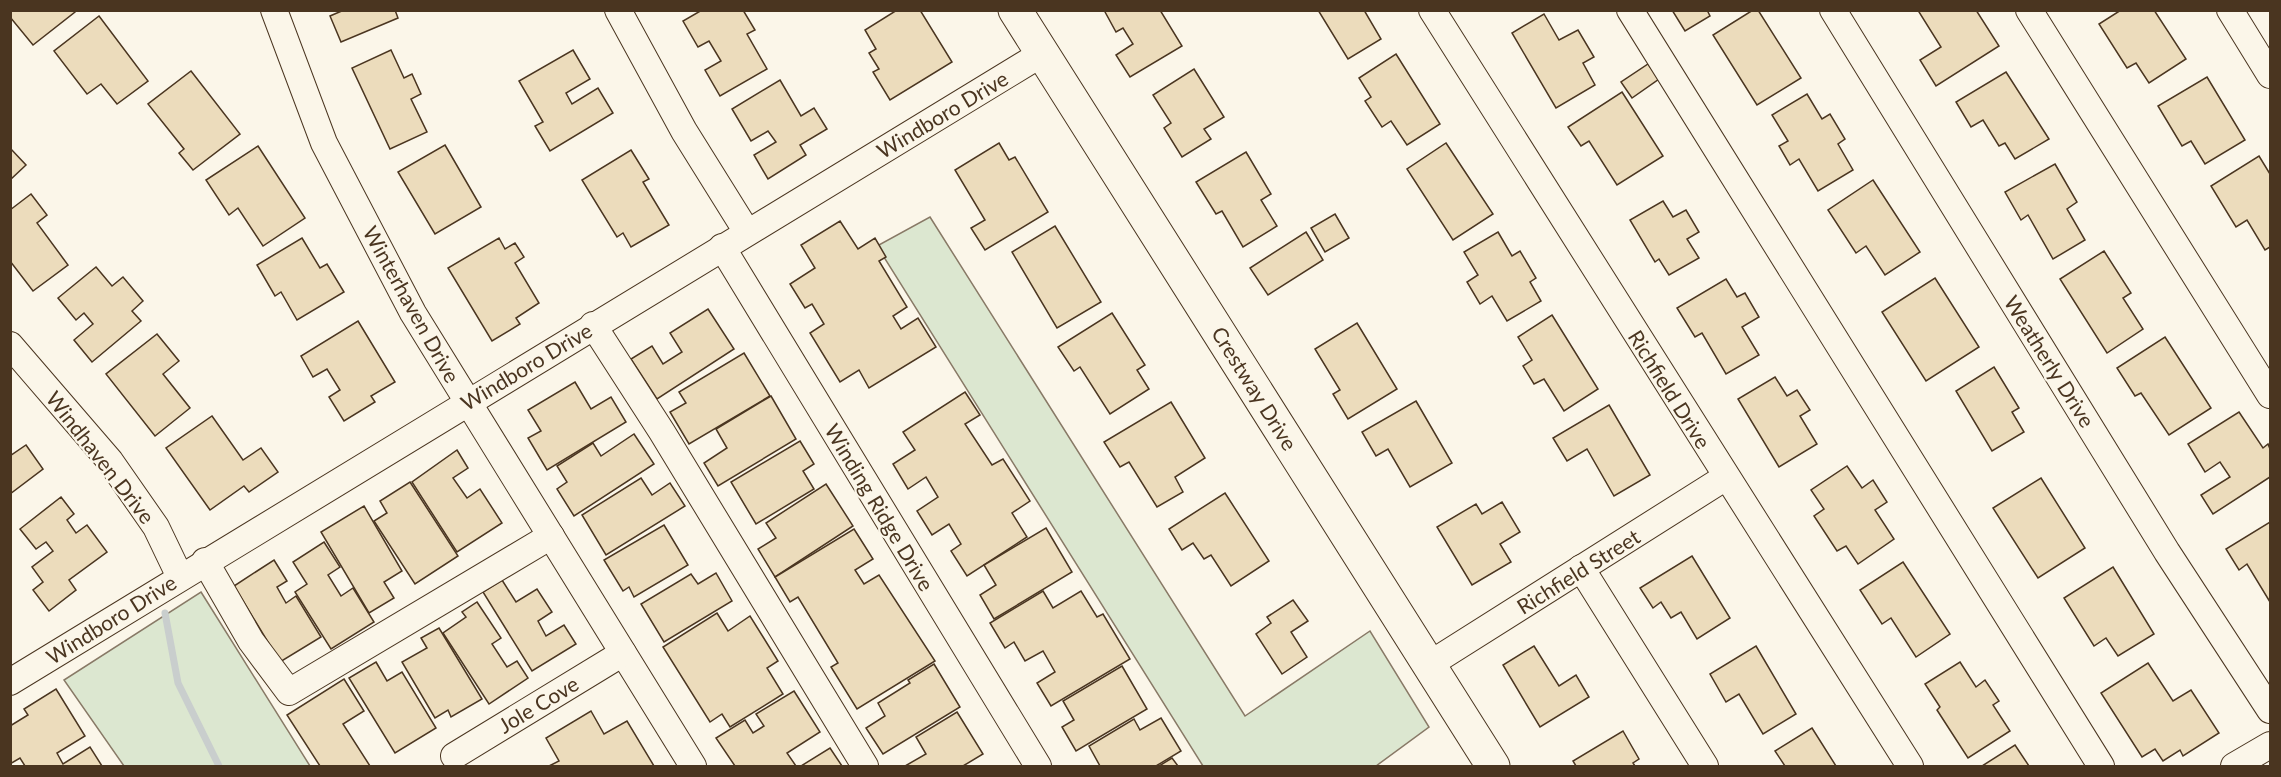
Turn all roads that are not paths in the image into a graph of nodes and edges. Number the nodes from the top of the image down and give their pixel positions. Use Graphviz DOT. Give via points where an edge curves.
graph roads {
  1 [pos="274,10"];
  2 [pos="618,10"];
  3 [pos="1015,10"];
  4 [pos="1432,10"];
  5 [pos="1630,10"];
  6 [pos="1833,10"];
  7 [pos="2029,10"];
  8 [pos="2230,10"];
  9 [pos="1043,53"];
  10 [pos="2270,75"];
  11 [pos="747,232"];
  12 [pos="722,247"];
  13 [pos="593,325"];
  14 [pos="10,345"];
  15 [pos="2271,395"];
  16 [pos="467,402"];
  17 [pos="1726,477"];
  18 [pos="551,536"];
  19 [pos="205,561"];
  20 [pos="1581,568"];
  21 [pos="180,577"];
  22 [pos="623,653"];
  23 [pos="1430,664"];
  24 [pos="10,682"];
  25 [pos="2271,710"];
  26 [pos="2271,745"];
  27 [pos="454,756"];
  28 [pos="693,766"];
  29 [pos="865,766"];
  30 [pos="1038,766"];
  31 [pos="1493,766"];
  32 [pos="1705,766"];
  33 [pos="1910,766"];
  34 [pos="2101,766"];
  35 [pos="2234,766"];
  1 -- 16 [label="street, Winterhaven Drive" via="324,143 413,313"];
  2 -- 11 [label="street" via="684,131"];
  3 -- 9 [label="main road, Crestway Drive"];
  4 -- 17 [label="street, Richfield Drive"];
  5 -- 34 [label="street"];
  6 -- 25 [label="street, Weatherly Drive" via="2168,552"];
  7 -- 15 [label="street"];
  8 -- 10 [label="street"];
  9 -- 11 [label="street, Windboro Drive"];
  9 -- 23 [label="main road, Crestway Drive"];
  11 -- 12 [label="street, Windboro Drive"];
  12 -- 13 [label="street, Windboro Drive"];
  12 -- 30 [label="street, Winding Ridge Drive"];
  13 -- 16 [label="street, Windboro Drive"];
  13 -- 29 [label="street"];
  14 -- 21 [label="street, Windhaven Drive" via="110,461 156,527"];
  16 -- 18 [label="street, Winterhaven Drive"];
  16 -- 19 [label="street, Windboro Drive"];
  17 -- 20 [label="street, Richfield Street"];
  17 -- 33 [label="street, Richfield Drive"];
  18 -- 19 [label="street" via="289,692 251,641"];
  18 -- 22 [label="street, Winterhaven Drive"];
  19 -- 21 [label="street, Windboro Drive"];
  20 -- 23 [label="street, Richfield Street"];
  20 -- 32 [label="street"];
  21 -- 24 [label="street, Windboro Drive"];
  22 -- 27 [label="street, Jole Cove"];
  22 -- 28 [label="street, Winterhaven Drive"];
  23 -- 31 [label="main road, Crestway Drive"];
  26 -- 35 [label="street"];
}
